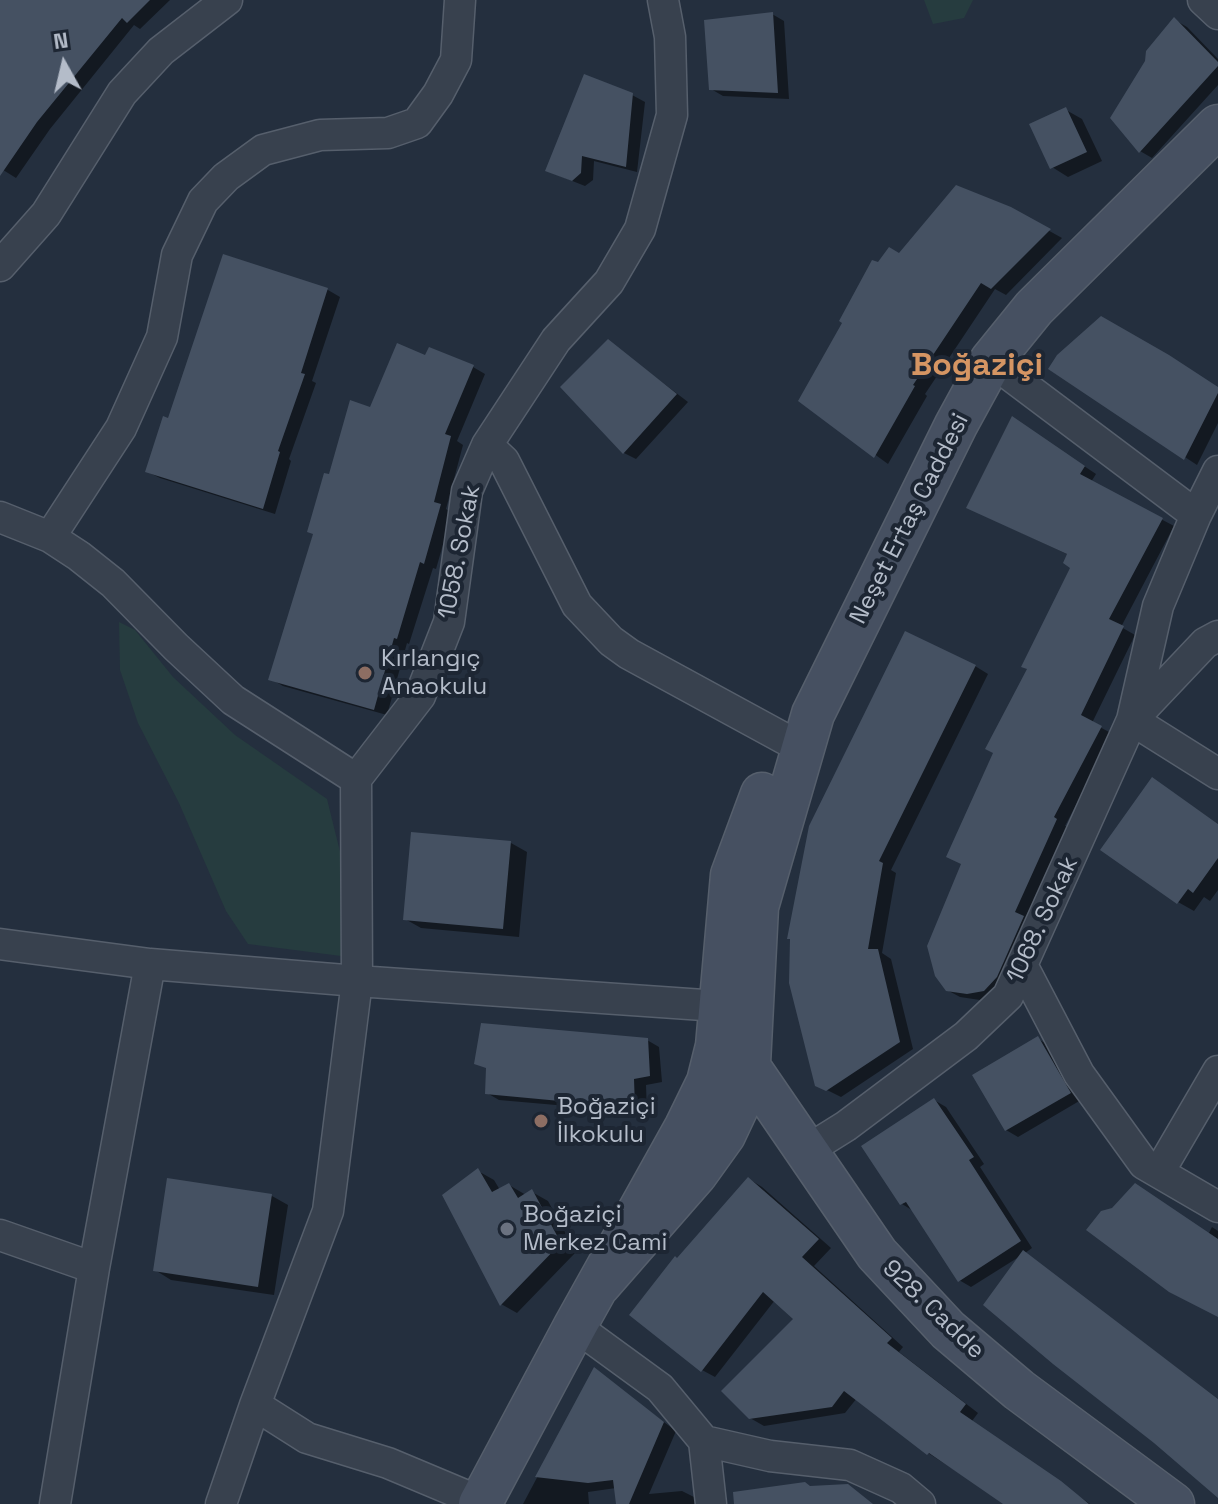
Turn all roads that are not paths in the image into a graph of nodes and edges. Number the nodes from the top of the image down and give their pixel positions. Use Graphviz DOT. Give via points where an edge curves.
graph roads {
  1 [pos="227,0"];
  2 [pos="460,0"];
  3 [pos="663,0"];
  4 [pos="1203,0"];
  5 [pos="1218,14"];
  6 [pos="1218,126"];
  7 [pos="0,266"];
  8 [pos="991,361"];
  9 [pos="487,445"];
  10 [pos="1218,471"];
  11 [pos="1196,515"];
  12 [pos="0,517"];
  13 [pos="50,537"];
  14 [pos="1218,636"];
  15 [pos="1132,720"];
  16 [pos="799,727"];
  17 [pos="1218,774"];
  18 [pos="356,779"];
  19 [pos="0,944"];
  20 [pos="150,964"];
  21 [pos="1022,965"];
  22 [pos="357,981"];
  23 [pos="718,1016"];
  24 [pos="749,1064"];
  25 [pos="1218,1071"];
  26 [pos="806,1151"];
  27 [pos="1159,1172"];
  28 [pos="1218,1207"];
  29 [pos="0,1235"];
  30 [pos="94,1268"];
  31 [pos="599,1285"];
  32 [pos="575,1326"];
  33 [pos="255,1405"];
  34 [pos="704,1441"];
  35 [pos="481,1503"];
  36 [pos="55,1504"];
  37 [pos="221,1504"];
  38 [pos="711,1504"];
  39 [pos="920,1504"];
  40 [pos="1173,1504"];
  1 -- 7 [label="street" via="161,51 122,93 46,214"];
  2 -- 13 [label="street" via="456,60 417,123 388,133 320,135 263,150 203,201 177,255 162,337 121,428"];
  3 -- 9 [label="street, 1058. Sokak" via="670,37 672,115 640,229 609,282 556,340"];
  4 -- 5 [label="street"];
  6 -- 8 [label="main road, Neşet Ertaş Caddesi" via="1034,308"];
  8 -- 11 [label="street"];
  8 -- 16 [label="main road, Neşet Ertaş Caddesi"];
  9 -- 16 [label="street" via="504,461 577,605 611,641 629,654"];
  9 -- 18 [label="street, 1058. Sokak" via="467,491 449,622 420,696"];
  10 -- 11 [label="street"];
  11 -- 15 [label="street" via="1158,606"];
  12 -- 13 [label="street"];
  13 -- 18 [label="street" via="113,583 233,700"];
  14 -- 15 [label="street, 1068. Sokak" via="1205,643"];
  15 -- 17 [label="street"];
  15 -- 21 [label="street, 1068. Sokak"];
  16 -- 23 [label="main road, Neşet Ertaş Caddesi" via="732,875"];
  16 -- 24 [label="main road, Neşet Ertaş Caddesi" via="757,907"];
  18 -- 22 [label="street"];
  19 -- 20 [label="street"];
  20 -- 22 [label="street"];
  20 -- 30 [label="street"];
  21 -- 26 [label="street, 1068. Sokak" via="1008,996 966,1036"];
  21 -- 27 [label="street" via="1079,1074 1144,1164"];
  22 -- 23 [label="street"];
  22 -- 33 [label="street" via="328,1211"];
  23 -- 24 [label="main road, 928. Cadde"];
  23 -- 31 [label="main road, Neşet Ertaş Caddesi" via="708,1082"];
  24 -- 26 [label="main road, 928. Cadde"];
  24 -- 31 [label="main road, Neşet Ertaş Caddesi" via="724,1135"];
  25 -- 27 [label="street"];
  26 -- 40 [label="main road, 928. Cadde" via="877,1254 948,1330 1019,1390"];
  27 -- 28 [label="street"];
  29 -- 30 [label="street"];
  30 -- 36 [label="street"];
  31 -- 32 [label="main road, Neşet Ertaş Caddesi"];
  32 -- 34 [label="street" via="660,1388"];
  32 -- 35 [label="main road, Neşet Ertaş Caddesi"];
  33 -- 35 [label="street" via="307,1438 388,1463"];
  33 -- 37 [label="street"];
  34 -- 38 [label="street"];
  34 -- 39 [label="street" via="770,1456 850,1465 901,1488"];
}
